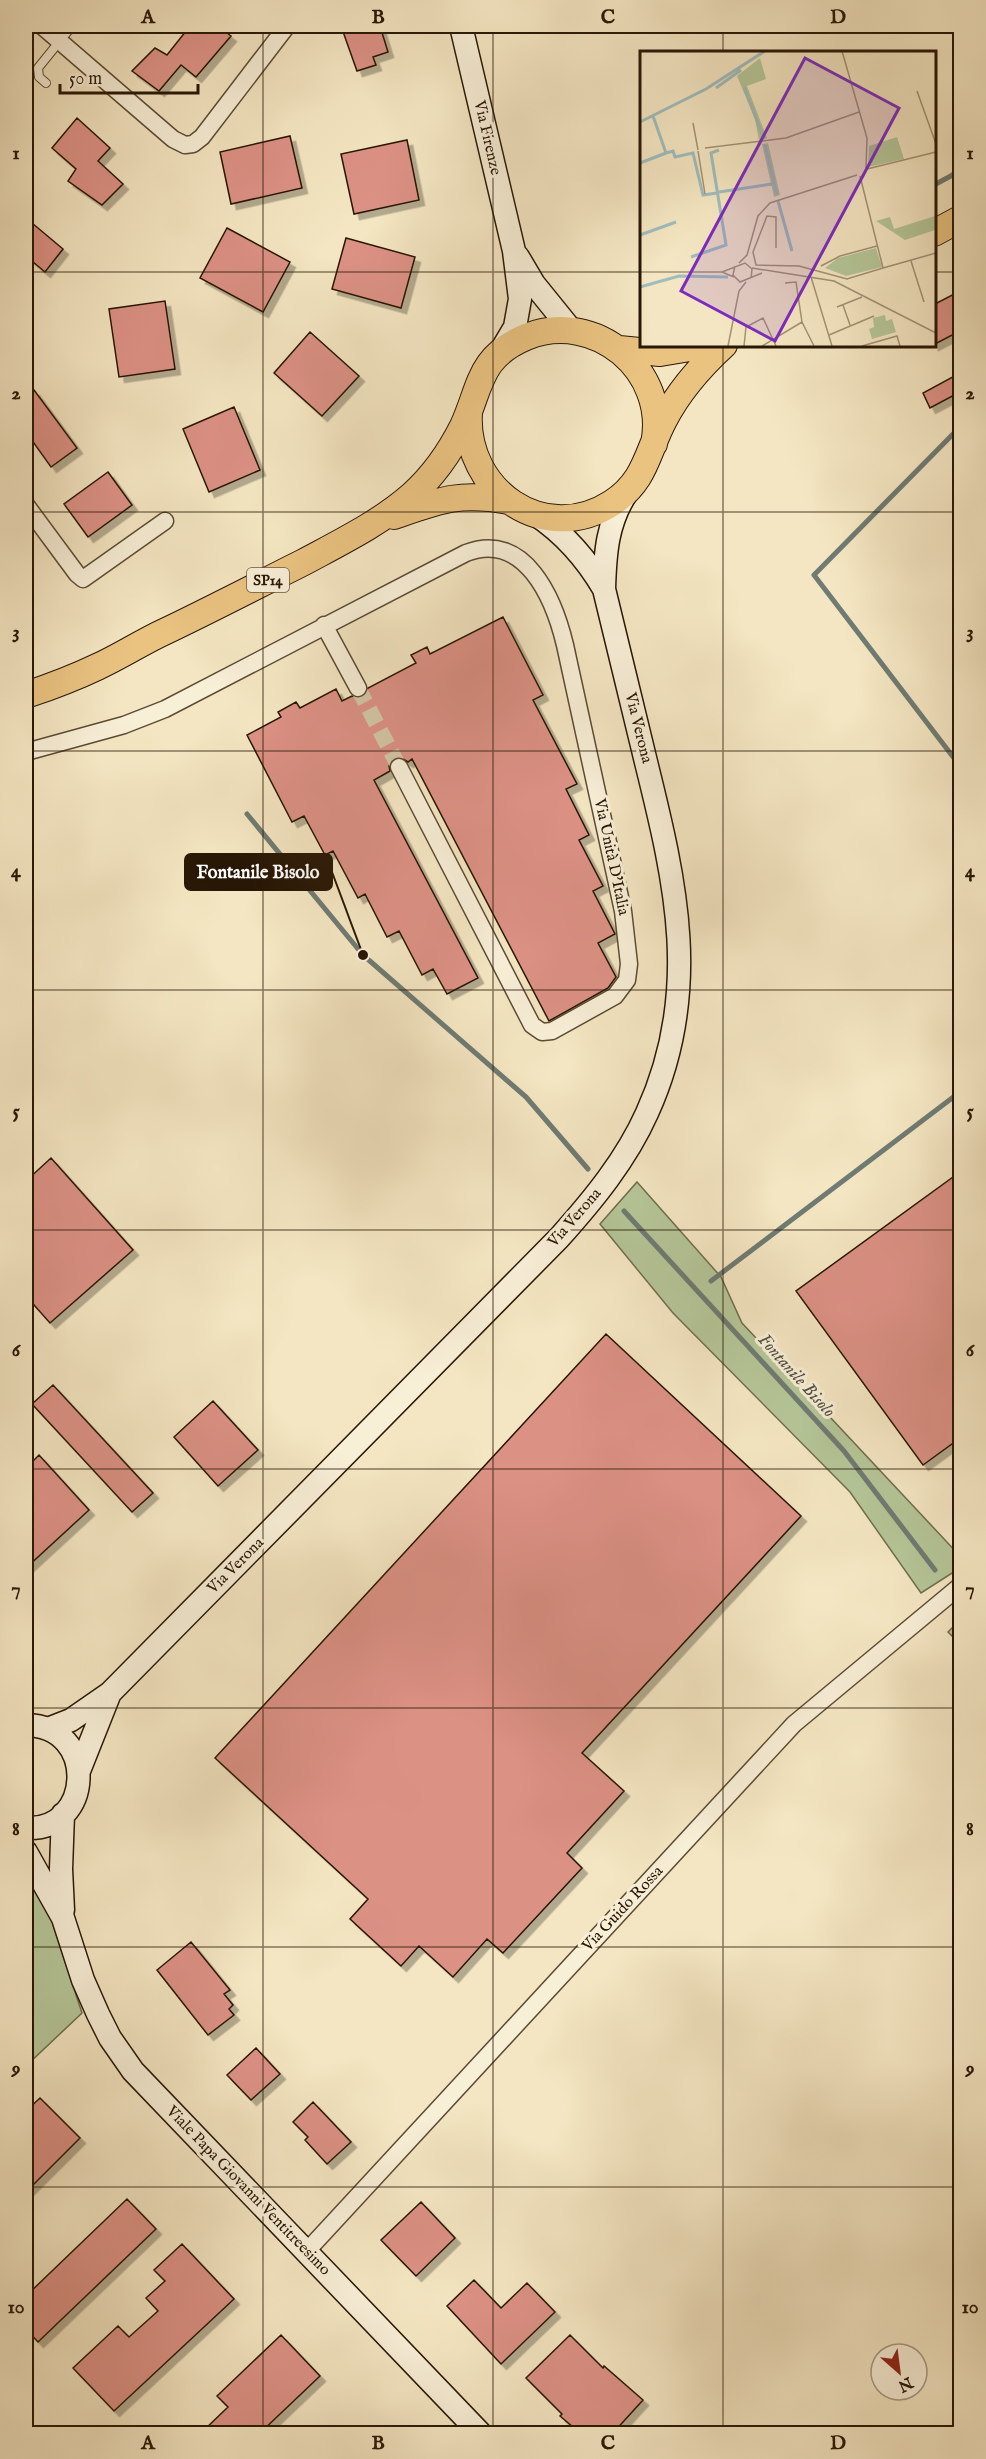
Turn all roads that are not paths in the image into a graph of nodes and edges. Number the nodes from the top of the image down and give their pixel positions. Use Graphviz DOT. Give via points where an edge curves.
graph roads {
  1 [pos="42,26"];
  2 [pos="72,26"];
  3 [pos="287,26"];
  4 [pos="461,26"];
  5 [pos="59,40"];
  6 [pos="46,83"];
  7 [pos="960,219"];
  8 [pos="935,232"];
  9 [pos="514,251"];
  10 [pos="572,331"];
  11 [pos="702,346"];
  12 [pos="723,346"];
  13 [pos="619,349"];
  14 [pos="496,357"];
  15 [pos="471,402"];
  16 [pos="654,444"];
  17 [pos="633,485"];
  18 [pos="26,505"];
  19 [pos="520,506"];
  20 [pos="379,520"];
  21 [pos="165,521"];
  22 [pos="604,590"];
  23 [pos="324,625"];
  24 [pos="154,636"];
  25 [pos="26,678"];
  26 [pos="358,688"];
  27 [pos="26,695"];
  28 [pos="26,752"];
  29 [pos="399,767"];
  30 [pos="960,1586"];
  31 [pos="110,1694"];
  32 [pos="26,1725"];
  33 [pos="48,1729"];
  34 [pos="79,1771"];
  35 [pos="63,1815"];
  36 [pos="26,1828"];
  37 [pos="26,1852"];
  38 [pos="63,1918"];
  39 [pos="306,2252"];
  40 [pos="481,2433"];
  1 -- 5 [label="street"];
  2 -- 5 [label="lane"];
  3 -- 5 [label="street" via="202,137 188,145 173,139"];
  4 -- 9 [label="street, Via Firenze"];
  5 -- 6 [label="lane" via="38,68 39,77"];
  7 -- 8 [label="main road"];
  9 -- 10 [label="street, Via Firenze" via="534,284"];
  9 -- 14 [label="street, Via Firenze" via="519,310 512,333"];
  10 -- 13 [label="main road, SP14" via="595,336"];
  10 -- 14 [label="main road, SP14" via="531,336"];
  11 -- 13 [label="main road, SP14" via="660,353"];
  12 -- 16 [label="main road, SP14" via="686,385"];
  13 -- 16 [label="main road, SP14" via="649,389 655,413"];
  14 -- 15 [label="main road, SP14" via="482,375"];
  15 -- 19 [label="main road, SP14" via="469,431 475,459 489,483"];
  15 -- 20 [label="main road, SP14" via="453,444 434,472"];
  16 -- 17 [label="main road, SP14"];
  17 -- 19 [label="main road, SP14" via="609,505 587,514 562,517"];
  17 -- 22 [label="street, Via Verona" via="619,505 610,529"];
  18 -- 21 [label="street" via="83,579"];
  19 -- 20 [label="main road, SP14" via="476,496 451,498"];
  19 -- 22 [label="street, Via Verona" via="572,544"];
  20 -- 24 [label="main road, SP14"];
  22 -- 31 [label="street, Via Verona" via="664,836 679,927 680,977 674,1022 662,1075 646,1115 610,1177 559,1238"];
  23 -- 26 [label="street"];
  23 -- 28 [label="street, Via Unità D'Italia" via="151,715"];
  23 -- 29 [label="street, Via Unità D'Italia" via="479,549 509,553 532,572 550,600 563,636 623,911 629,964 627,980 615,996 552,1031 542,1032 532,1025"];
  24 -- 25 [label="main road, SP14"];
  24 -- 27 [label="main road, SP14" via="98,667"];
  30 -- 39 [label="street, Via Guido Rossa" via="794,1724"];
  31 -- 33 [label="street, Via Verona" via="71,1720"];
  31 -- 34 [label="street, Via Verona"];
  32 -- 33 [label="street"];
  33 -- 34 [label="street" via="69,1745"];
  34 -- 35 [label="street, Via Verona" via="76,1794"];
  35 -- 36 [label="street" via="49,1824"];
  35 -- 38 [label="street, Viale Papa Giovanni Ventitreesimo"];
  37 -- 38 [label="street, Viale Papa Giovanni Ventitreesimo"];
  38 -- 39 [label="street, Viale Papa Giovanni Ventitreesimo" via="83,1980 110,2038 133,2071"];
  39 -- 40 [label="street, Viale Papa Giovanni Ventitreesimo"];
}
